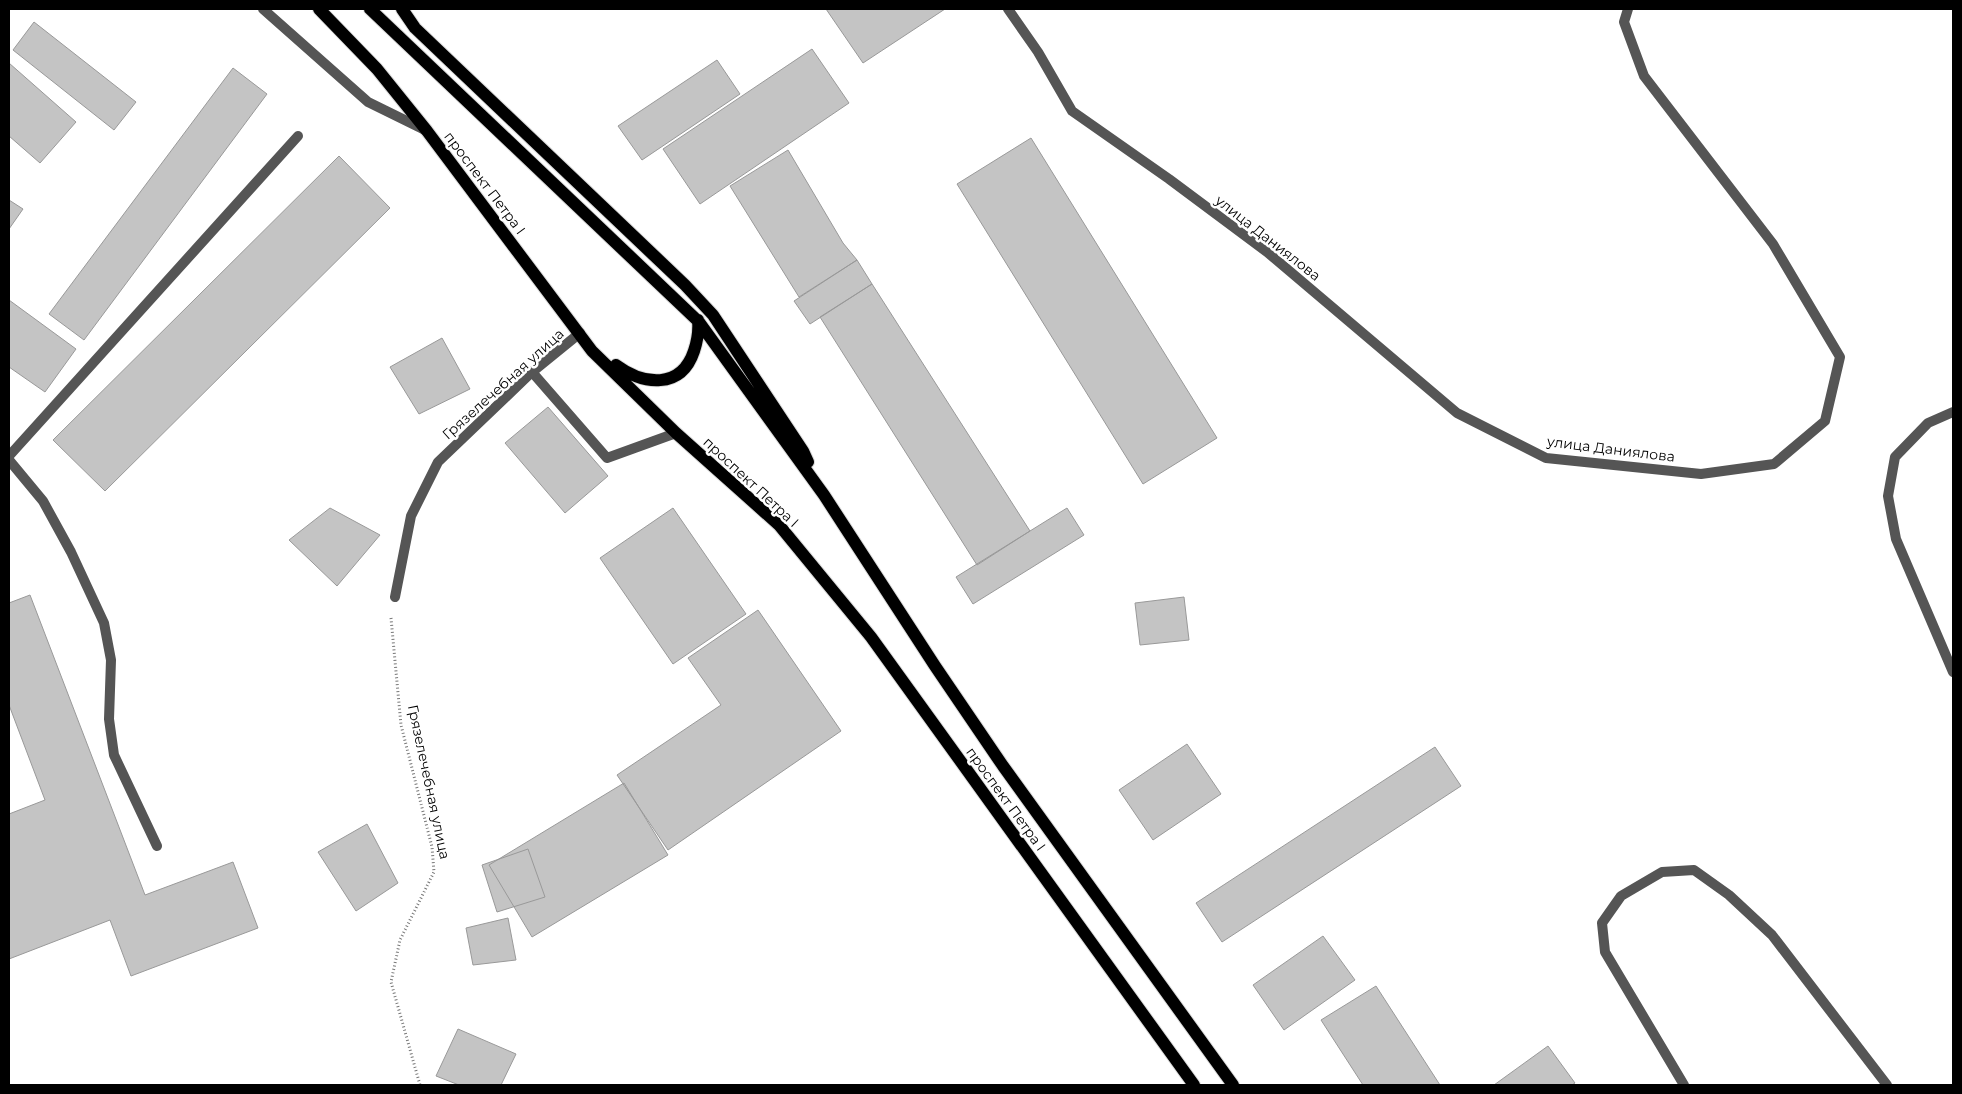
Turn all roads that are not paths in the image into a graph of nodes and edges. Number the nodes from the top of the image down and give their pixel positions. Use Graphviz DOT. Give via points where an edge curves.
graph roads {
  1 [pos="263,9"];
  2 [pos="319,9"];
  3 [pos="370,9"];
  4 [pos="402,9"];
  5 [pos="1008,9"];
  6 [pos="1628,9"];
  7 [pos="427,132"];
  8 [pos="298,136"];
  9 [pos="685,285"];
  10 [pos="699,322"];
  11 [pos="580,333"];
  12 [pos="592,351"];
  13 [pos="532,372"];
  14 [pos="1953,412"];
  15 [pos="676,433"];
  16 [pos="9,456"];
  17 [pos="9,460"];
  18 [pos="824,495"];
  19 [pos="395,597"];
  20 [pos="1953,672"];
  21 [pos="157,846"];
  22 [pos="1194,1085"];
  23 [pos="1233,1085"];
  24 [pos="1684,1085"];
  25 [pos="1887,1085"];
  1 -- 7 [label="street, проспект Петра I" via="368,102"];
  2 -- 7 [label="main road" via="378,69"];
  3 -- 10 [label="main road"];
  4 -- 9 [label="main road" via="415,28"];
  5 -- 6 [label="street, улица Даниялова" via="1038,52 1072,111 1267,252 1457,413 1546,458 1701,474 1774,464 1825,421 1840,357 1773,244 1644,76 1624,22"];
  7 -- 11 [label="main road, проспект Петра I"];
  8 -- 16 [label="street"];
  9 -- 10 [label="main road"];
  9 -- 18 [label="main road" via="720,325 803,452"];
  10 -- 12 [label="main road" via="692,358 671,378 643,380 629,375"];
  10 -- 18 [label="main road, проспект Петра I"];
  11 -- 12 [label="main road, проспект Петра I"];
  11 -- 13 [label="street, Грязелечебная улица"];
  12 -- 15 [label="main road, проспект Петра I"];
  13 -- 15 [label="street" via="607,458"];
  13 -- 19 [label="street, Грязелечебная улица" via="438,462 411,516"];
  14 -- 20 [label="street" via="1928,423 1895,457 1888,496 1896,539"];
  15 -- 22 [label="main road, проспект Петра I" via="780,525 871,637"];
  17 -- 21 [label="street" via="43,501 104,623 111,660 109,719 114,755"];
  18 -- 23 [label="main road, проспект Петра I" via="1003,766"];
  24 -- 25 [label="street" via="1605,952 1602,922 1621,896 1662,872 1694,870 1729,895 1772,934"];
}
